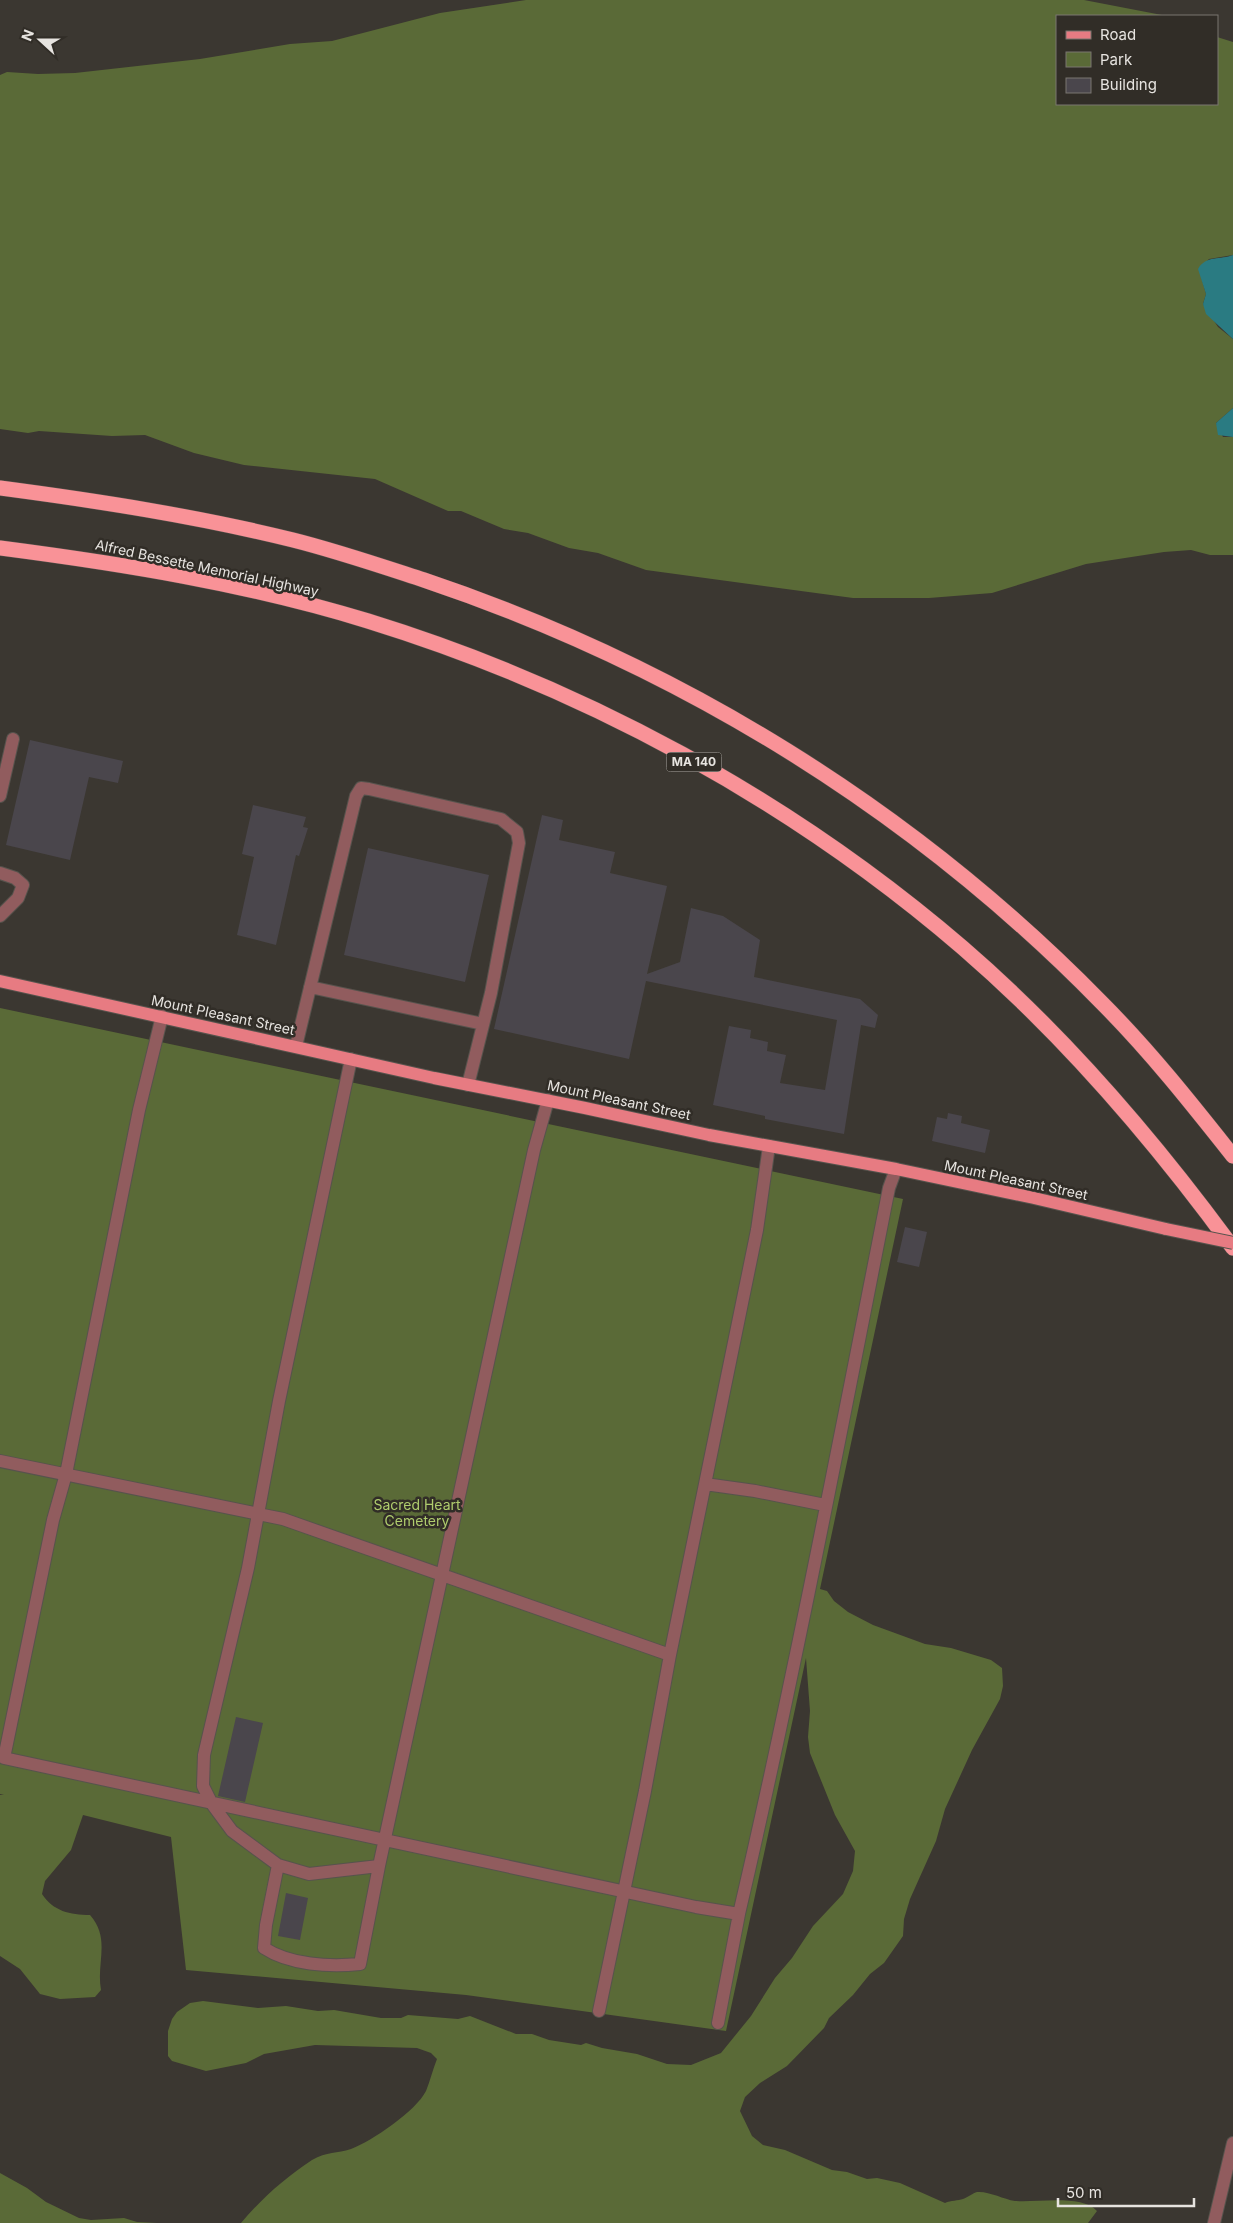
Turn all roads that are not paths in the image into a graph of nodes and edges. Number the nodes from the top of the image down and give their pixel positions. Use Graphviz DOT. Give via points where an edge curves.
graph roads {
  1 [pos="0,488"];
  2 [pos="0,548"];
  3 [pos="13,739"];
  4 [pos="0,796"];
  5 [pos="0,873"];
  6 [pos="0,916"];
  7 [pos="0,981"];
  8 [pos="310,987"];
  9 [pos="162,1016"];
  10 [pos="483,1024"];
  11 [pos="296,1046"];
  12 [pos="351,1059"];
  13 [pos="468,1084"];
  14 [pos="548,1100"];
  15 [pos="770,1146"];
  16 [pos="1233,1156"];
  17 [pos="896,1169"];
  18 [pos="1233,1243"];
  19 [pos="1233,1248"];
  20 [pos="0,1461"];
  21 [pos="66,1474"];
  22 [pos="705,1484"];
  23 [pos="825,1505"];
  24 [pos="257,1513"];
  25 [pos="442,1576"];
  26 [pos="670,1654"];
  27 [pos="2,1758"];
  28 [pos="212,1804"];
  29 [pos="385,1840"];
  30 [pos="278,1865"];
  31 [pos="380,1866"];
  32 [pos="624,1892"];
  33 [pos="739,1914"];
  34 [pos="599,2011"];
  35 [pos="718,2023"];
  36 [pos="1233,2143"];
  37 [pos="1214,2223"];
  1 -- 16 [label="highway" via="183,516 343,554 526,616 683,690 764,736 865,801 976,887 1102,1003 1166,1073"];
  2 -- 19 [label="highway, Alfred Bessette Memorial Highway / MA 140" via="204,581 365,620 461,652 541,684 681,754 826,845 878,881 963,949 1046,1027 1115,1100"];
  3 -- 4 [label="street"];
  5 -- 6 [label="street" via="15,878 23,885 18,898"];
  7 -- 9 [label="main road, Mount Pleasant Street"];
  8 -- 10 [label="street"];
  8 -- 10 [label="street" via="356,796 361,788 369,788 501,819 517,832 519,842"];
  8 -- 11 [label="street"];
  9 -- 11 [label="main road, Mount Pleasant Street"];
  9 -- 21 [label="street" via="135,1129"];
  10 -- 13 [label="street"];
  11 -- 12 [label="main road, Mount Pleasant Street"];
  12 -- 13 [label="main road, Mount Pleasant Street"];
  12 -- 24 [label="street"];
  13 -- 14 [label="main road, Mount Pleasant Street"];
  14 -- 15 [label="main road, Mount Pleasant Street"];
  14 -- 25 [label="street" via="534,1150"];
  15 -- 17 [label="main road, Mount Pleasant Street"];
  15 -- 22 [label="street" via="757,1230"];
  17 -- 18 [label="main road, Mount Pleasant Street, bridge"];
  17 -- 23 [label="street" via="889,1188"];
  20 -- 21 [label="street"];
  21 -- 24 [label="street"];
  21 -- 27 [label="street" via="52,1520"];
  22 -- 23 [label="street"];
  22 -- 26 [label="street"];
  23 -- 33 [label="street" via="807,1606"];
  24 -- 25 [label="street" via="283,1519"];
  24 -- 28 [label="street" via="248,1568 204,1755 203,1786"];
  25 -- 26 [label="street"];
  25 -- 29 [label="street"];
  26 -- 32 [label="street"];
  27 -- 28 [label="street"];
  28 -- 29 [label="street"];
  28 -- 30 [label="street" via="232,1831"];
  29 -- 31 [label="street"];
  29 -- 32 [label="street"];
  30 -- 31 [label="street" via="309,1874"];
  30 -- 31 [label="street" via="264,1948 276,1956 309,1963 350,1965 360,1964"];
  32 -- 33 [label="street"];
  32 -- 34 [label="street"];
  33 -- 35 [label="street"];
  36 -- 37 [label="street"];
}
